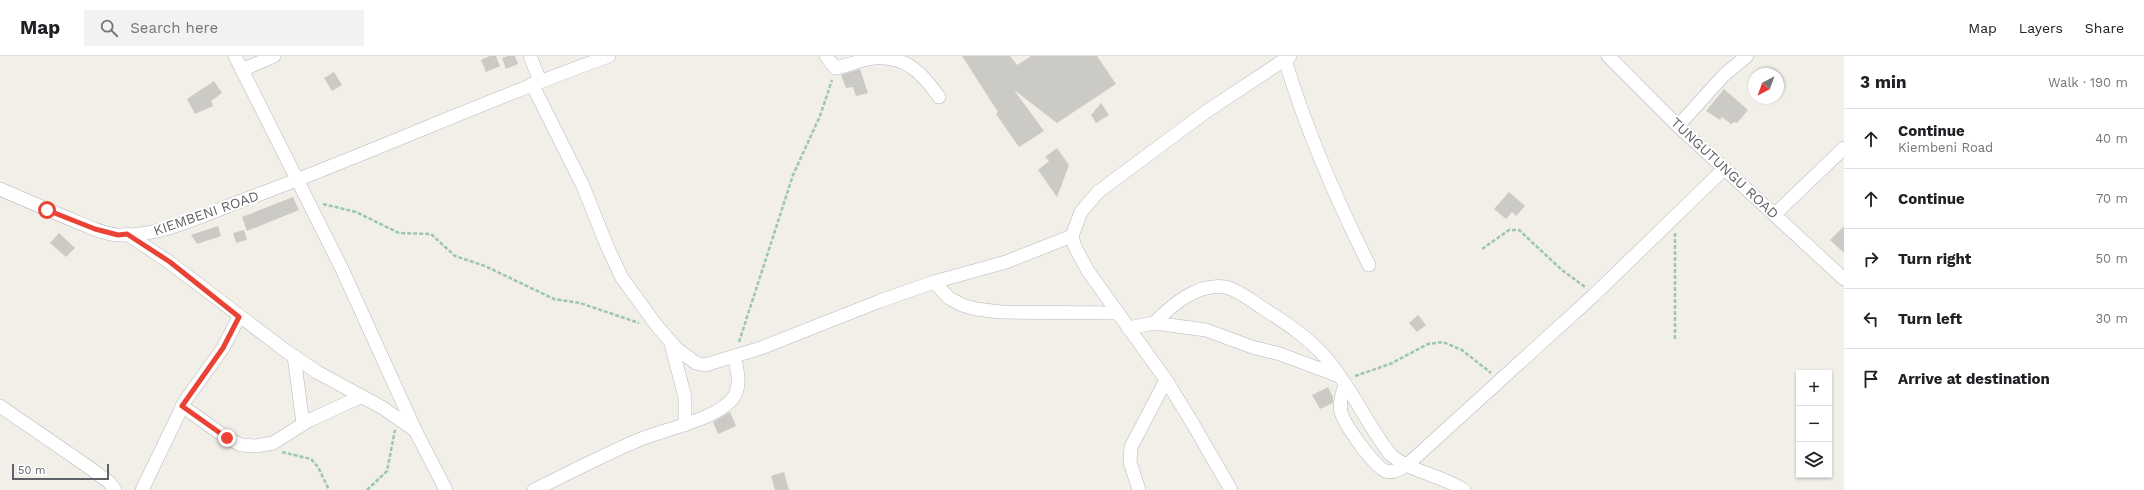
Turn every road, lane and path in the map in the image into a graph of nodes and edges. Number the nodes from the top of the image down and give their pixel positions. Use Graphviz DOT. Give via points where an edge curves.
graph roads {
  1 [pos="235,56"];
  2 [pos="274,56"];
  3 [pos="530,56"];
  4 [pos="609,56"];
  5 [pos="826,56"];
  6 [pos="1608,56"];
  7 [pos="1747,56"];
  8 [pos="1287,58"];
  9 [pos="836,68"];
  10 [pos="242,70"];
  11 [pos="536,82"];
  12 [pos="939,97"];
  13 [pos="1678,126"];
  14 [pos="1844,148"];
  15 [pos="1724,169"];
  16 [pos="299,181"];
  17 [pos="0,189"];
  18 [pos="308,200"];
  19 [pos="1775,214"];
  20 [pos="1676,216"];
  21 [pos="127,234"];
  22 [pos="1072,236"];
  23 [pos="1482,249"];
  24 [pos="1370,265"];
  25 [pos="1844,279"];
  26 [pos="934,282"];
  27 [pos="1594,295"];
  28 [pos="1117,313"];
  29 [pos="239,317"];
  30 [pos="1154,323"];
  31 [pos="657,326"];
  32 [pos="1128,328"];
  33 [pos="1675,340"];
  34 [pos="670,342"];
  35 [pos="294,356"];
  36 [pos="734,356"];
  37 [pos="1166,380"];
  38 [pos="1342,380"];
  39 [pos="1499,380"];
  40 [pos="362,396"];
  41 [pos="0,406"];
  42 [pos="182,406"];
  43 [pos="397,418"];
  44 [pos="303,424"];
  45 [pos="685,425"];
  46 [pos="416,432"];
  47 [pos="263,445"];
  48 [pos="1407,465"];
  49 [pos="115,490"];
  50 [pos="142,490"];
  51 [pos="329,490"];
  52 [pos="367,490"];
  53 [pos="446,490"];
  54 [pos="534,490"];
  55 [pos="1139,490"];
  56 [pos="1230,490"];
  57 [pos="1464,490"];
  1 -- 10 [label="street"];
  2 -- 10 [label="street"];
  3 -- 11 [label="street"];
  4 -- 11 [label="street, KIEMBENI ROAD"];
  5 -- 9 [label="street"];
  6 -- 13 [label="street, TUNGUTUNGU ROAD"];
  7 -- 13 [label="street" via="1724,75"];
  8 -- 22 [label="street" via="1207,111 1098,192 1081,212"];
  8 -- 24 [label="street" via="1317,154"];
  9 -- 12 [label="street" via="874,58 898,60 924,76"];
  9 -- 36 [label="path" via="820,116 792,175"];
  10 -- 16 [label="street"];
  11 -- 16 [label="street, KIEMBENI ROAD"];
  11 -- 31 [label="street" via="622,278"];
  13 -- 15 [label="street, TUNGUTUNGU ROAD"];
  14 -- 19 [label="street"];
  15 -- 19 [label="street, TUNGUTUNGU ROAD"];
  15 -- 20 [label="street"];
  16 -- 18 [label="street"];
  16 -- 21 [label="street, KIEMBENI ROAD" via="160,231"];
  17 -- 21 [label="street, KIEMBENI ROAD" via="95,229 118,235"];
  18 -- 31 [label="path" via="356,212 399,233 431,234 455,256 485,266 554,299 580,303"];
  18 -- 46 [label="street"];
  19 -- 25 [label="street, TUNGUTUNGU ROAD"];
  20 -- 27 [label="street"];
  20 -- 33 [label="path"];
  21 -- 29 [label="street" via="170,262"];
  22 -- 26 [label="street" via="1006,262"];
  22 -- 28 [label="street" via="1088,271"];
  23 -- 27 [label="path" via="1509,230 1520,230 1562,270"];
  26 -- 28 [label="street" via="949,298 976,309 1000,312"];
  26 -- 36 [label="street"];
  27 -- 39 [label="street"];
  28 -- 32 [label="street"];
  29 -- 35 [label="street"];
  29 -- 42 [label="street" via="223,348"];
  30 -- 32 [label="street"];
  30 -- 38 [label="street" via="1206,330 1280,354"];
  30 -- 38 [label="street" via="1169,308 1188,295 1208,288 1225,287 1253,301 1298,333 1326,358"];
  31 -- 34 [label="street"];
  32 -- 37 [label="street"];
  34 -- 36 [label="street" via="696,363 705,365"];
  34 -- 45 [label="street" via="685,397"];
  35 -- 40 [label="street" via="317,372"];
  35 -- 44 [label="street"];
  36 -- 45 [label="street" via="738,385 734,396 718,410"];
  37 -- 55 [label="street" via="1131,447 1130,462"];
  37 -- 56 [label="street"];
  38 -- 39 [label="path" via="1390,364 1428,344 1443,342 1462,350"];
  38 -- 48 [label="street" via="1390,454"];
  38 -- 48 [label="street" via="1341,412 1377,464 1386,471 1393,472"];
  39 -- 48 [label="street"];
  40 -- 43 [label="street"];
  40 -- 44 [label="street"];
  41 -- 49 [label="street" via="109,482"];
  42 -- 47 [label="street" via="241,445"];
  42 -- 50 [label="street"];
  43 -- 46 [label="street"];
  43 -- 52 [label="path" via="387,471"];
  44 -- 47 [label="street"];
  45 -- 54 [label="street" via="643,438"];
  46 -- 53 [label="street"];
  47 -- 51 [label="path" via="311,459 318,467"];
  48 -- 57 [label="street"];
}
